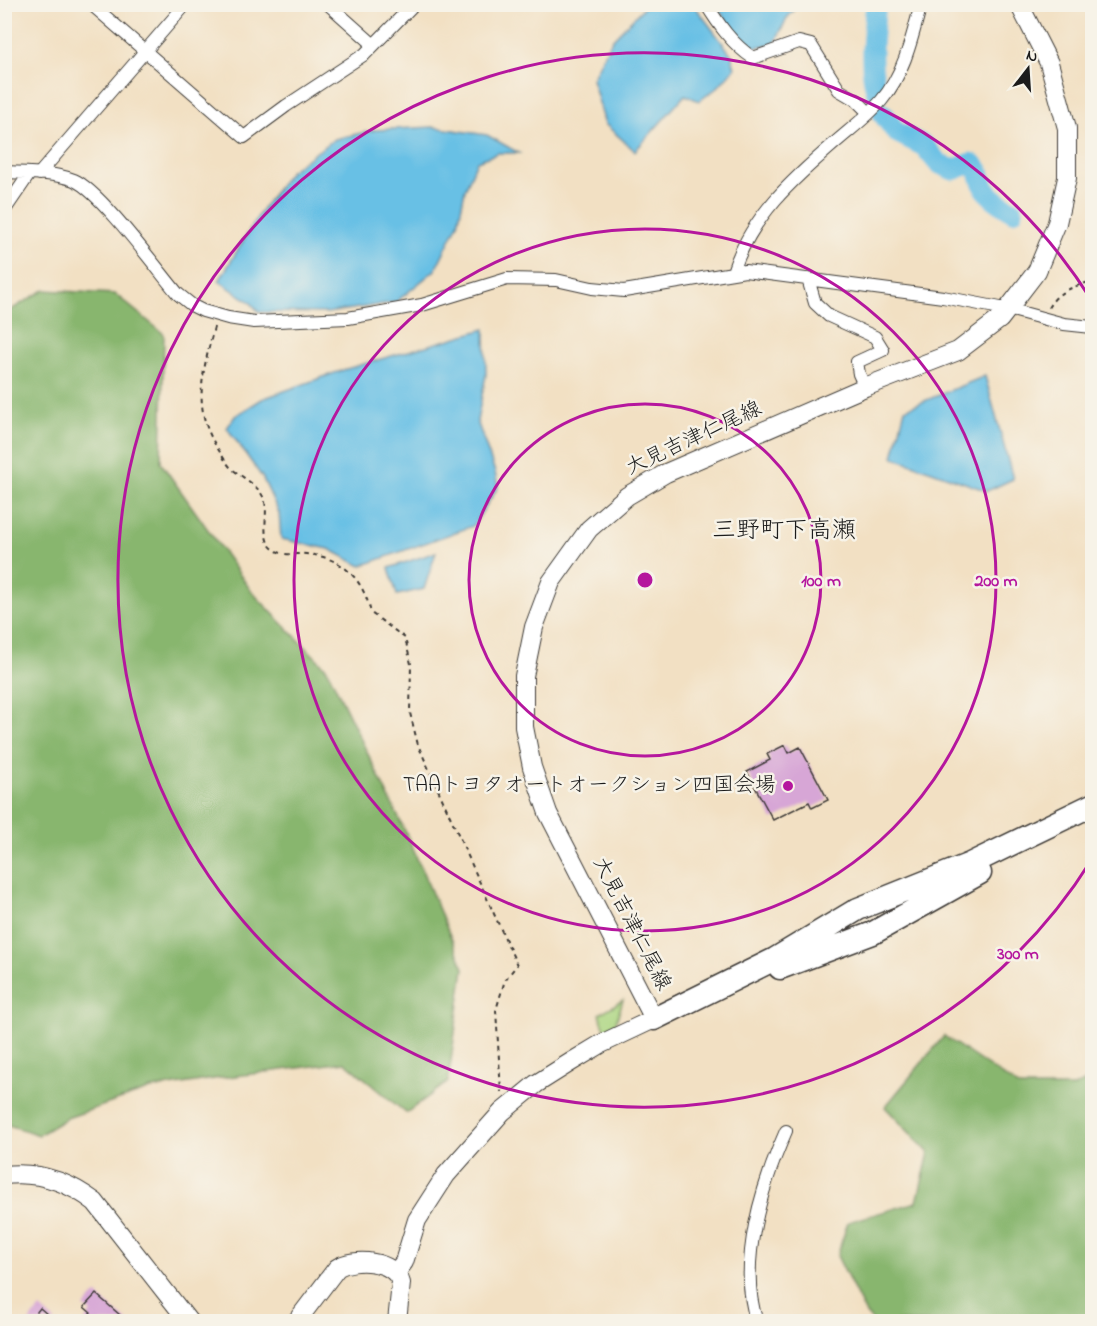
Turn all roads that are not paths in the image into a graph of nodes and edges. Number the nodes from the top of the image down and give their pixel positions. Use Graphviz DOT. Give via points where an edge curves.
graph roads {
  1 [pos="91,4"];
  2 [pos="186,4"];
  3 [pos="328,4"];
  4 [pos="414,4"];
  5 [pos="706,4"];
  6 [pos="921,4"];
  7 [pos="1019,4"];
  8 [pos="374,45"];
  9 [pos="144,51"];
  10 [pos="869,113"];
  11 [pos="4,172"];
  12 [pos="34,173"];
  13 [pos="4,211"];
  14 [pos="733,272"];
  15 [pos="808,279"];
  16 [pos="1007,310"];
  17 [pos="1092,327"];
  18 [pos="865,387"];
  19 [pos="1092,805"];
  20 [pos="1092,820"];
  21 [pos="654,1019"];
  22 [pos="786,1131"];
  23 [pos="4,1175"];
  24 [pos="396,1273"];
  25 [pos="189,1322"];
  26 [pos="296,1322"];
  27 [pos="397,1322"];
  28 [pos="757,1322"];
  1 -- 9 [label="street"];
  2 -- 9 [label="street"];
  3 -- 8 [label="street"];
  4 -- 8 [label="street"];
  5 -- 10 [label="street" via="739,49 753,58 799,42 810,45 839,90"];
  6 -- 10 [label="street" via="908,53 882,99"];
  7 -- 16 [label="main road, 大見吉津仁尾線" via="1048,63 1064,117 1067,178 1057,223 1037,271"];
  8 -- 9 [label="street" via="244,137"];
  9 -- 12 [label="street"];
  10 -- 14 [label="street" via="765,210 748,235"];
  11 -- 12 [label="street"];
  12 -- 13 [label="street"];
  12 -- 14 [label="street" via="81,185 192,306 217,316 254,322 348,318 422,305 507,279 556,280 624,291"];
  14 -- 15 [label="street"];
  15 -- 16 [label="street" via="944,297"];
  15 -- 18 [label="street" via="814,303 830,316 875,337 883,350 857,362"];
  16 -- 17 [label="street"];
  16 -- 18 [label="main road, 大見吉津仁尾線" via="958,351"];
  18 -- 21 [label="main road, 大見吉津仁尾線" via="666,473 627,496 589,529 551,582 534,627 524,676 524,727 532,767 548,813"];
  19 -- 21 [label="highway" via="970,864 858,909 775,959"];
  20 -- 21 [label="highway" via="975,876 873,933 785,966 688,1010"];
  21 -- 24 [label="main road" via="601,1044 536,1084 502,1112 446,1175 417,1220 404,1262"];
  22 -- 28 [label="street" via="757,1216 749,1271"];
  23 -- 25 [label="main road" via="20,1173 63,1182 95,1202"];
  24 -- 26 [label="main road" via="369,1262 344,1264"];
  24 -- 27 [label="main road" via="401,1283"];
}
